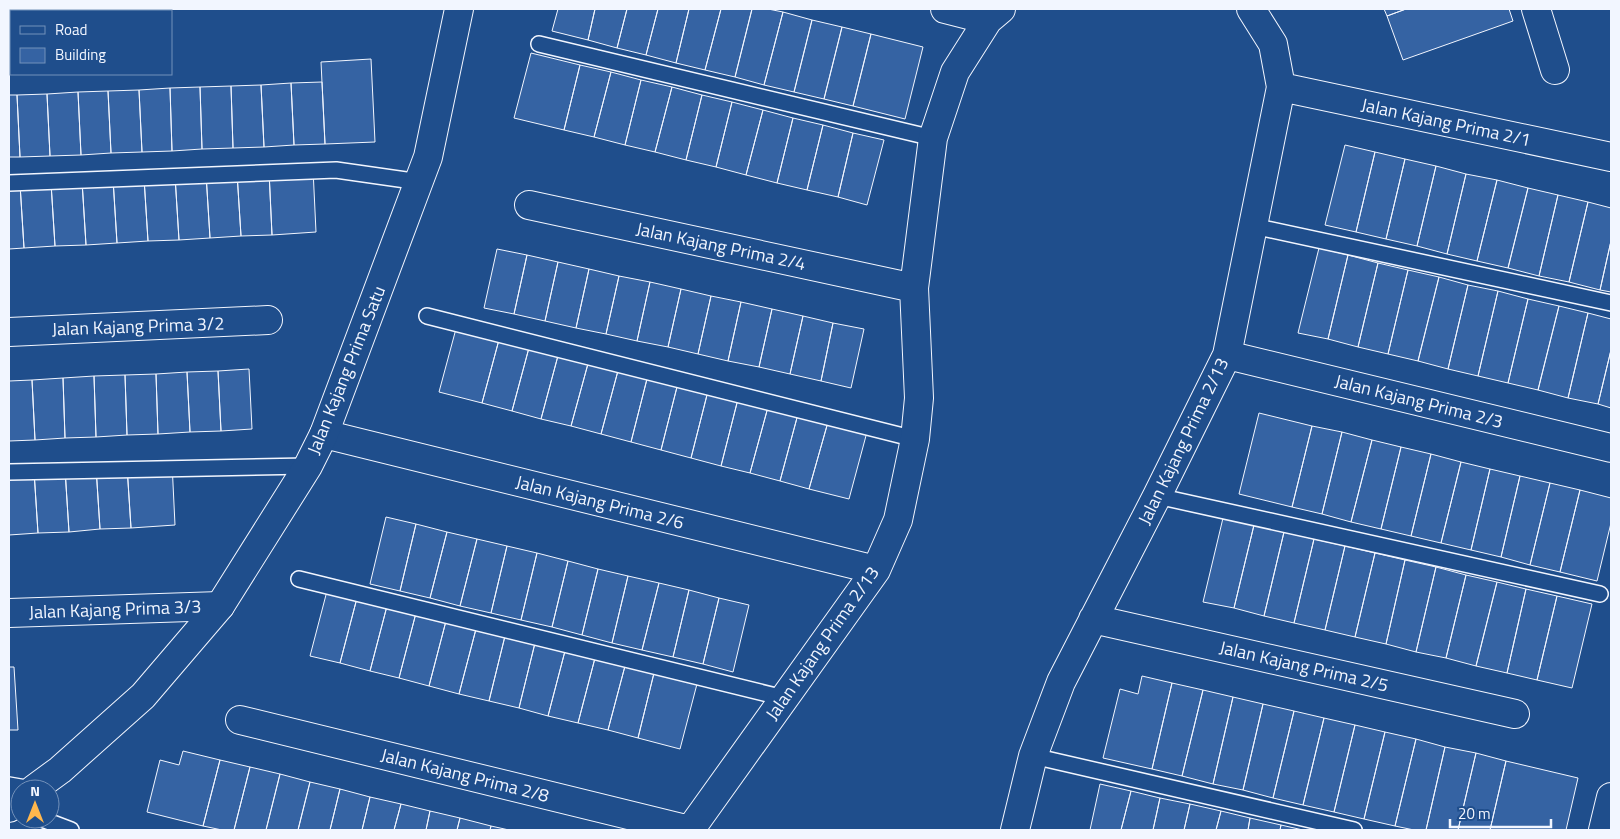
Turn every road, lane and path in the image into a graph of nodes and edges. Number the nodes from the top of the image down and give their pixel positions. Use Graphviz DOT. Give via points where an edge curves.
graph roads {
  1 [pos="144,9"];
  2 [pos="459,9"];
  3 [pos="945,9"];
  4 [pos="1251,9"];
  5 [pos="1536,9"];
  6 [pos="122,10"];
  7 [pos="995,14"];
  8 [pos="539,44"];
  9 [pos="1555,70"];
  10 [pos="1282,87"];
  11 [pos="933,138"];
  12 [pos="1611,158"];
  13 [pos="420,182"];
  14 [pos="9,183"];
  15 [pos="529,205"];
  16 [pos="1253,226"];
  17 [pos="914,288"];
  18 [pos="1611,303"];
  19 [pos="427,316"];
  20 [pos="268,320"];
  21 [pos="9,332"];
  22 [pos="1227,355"];
  23 [pos="324,434"];
  24 [pos="915,439"];
  25 [pos="1611,448"];
  26 [pos="308,466"];
  27 [pos="9,472"];
  28 [pos="1157,496"];
  29 [pos="876,570"];
  30 [pos="299,579"];
  31 [pos="1600,594"];
  32 [pos="220,606"];
  33 [pos="9,613"];
  34 [pos="1093,619"];
  35 [pos="784,698"];
  36 [pos="1515,714"];
  37 [pos="240,720"];
  38 [pos="1032,756"];
  39 [pos="47,779"];
  40 [pos="1611,798"];
  41 [pos="690,830"];
  42 [pos="1015,830"];
  43 [pos="1354,830"];
  44 [pos="1603,830"];
  1 -- 6 [label="street"];
  2 -- 13 [label="street, Jalan Kajang Prima Satu"];
  3 -- 7 [label="street"];
  4 -- 10 [label="street, Jalan Kajang Prima 2/13" via="1273,44"];
  5 -- 9 [label="street"];
  7 -- 11 [label="street, Jalan Kajang Prima 2/13" via="955,72"];
  8 -- 11 [label="lane"];
  10 -- 12 [label="street, Jalan Kajang Prima 2/1"];
  10 -- 16 [label="street, Jalan Kajang Prima 2/13"];
  11 -- 17 [label="street, Jalan Kajang Prima 2/13"];
  13 -- 14 [label="lane" via="336,170"];
  13 -- 23 [label="street, Jalan Kajang Prima Satu"];
  15 -- 17 [label="street, Jalan Kajang Prima 2/4"];
  16 -- 18 [label="lane"];
  16 -- 22 [label="street, Jalan Kajang Prima 2/13"];
  17 -- 24 [label="street, Jalan Kajang Prima 2/13" via="919,398"];
  19 -- 24 [label="lane"];
  20 -- 21 [label="street, Jalan Kajang Prima 3/2"];
  22 -- 25 [label="street, Jalan Kajang Prima 2/3"];
  22 -- 28 [label="street, Jalan Kajang Prima 2/13"];
  23 -- 26 [label="street, Jalan Kajang Prima Satu"];
  23 -- 29 [label="street, Jalan Kajang Prima 2/6"];
  24 -- 29 [label="street, Jalan Kajang Prima 2/13" via="898,520"];
  26 -- 27 [label="lane"];
  26 -- 32 [label="street, Jalan Kajang Prima Satu"];
  28 -- 31 [label="lane"];
  28 -- 34 [label="street, Jalan Kajang Prima 2/13"];
  29 -- 35 [label="street, Jalan Kajang Prima 2/13"];
  30 -- 35 [label="lane"];
  32 -- 33 [label="street, Jalan Kajang Prima 3/3"];
  32 -- 39 [label="street, Jalan Kajang Prima Satu" via="143,696"];
  34 -- 36 [label="street, Jalan Kajang Prima 2/5"];
  34 -- 38 [label="street, Jalan Kajang Prima 2/13" via="1061,682"];
  35 -- 41 [label="street, Jalan Kajang Prima 2/13"];
  37 -- 41 [label="street, Jalan Kajang Prima 2/8"];
  38 -- 42 [label="street, Jalan Kajang Prima 2/13"];
  38 -- 43 [label="lane"];
  40 -- 44 [label="street"];
}
